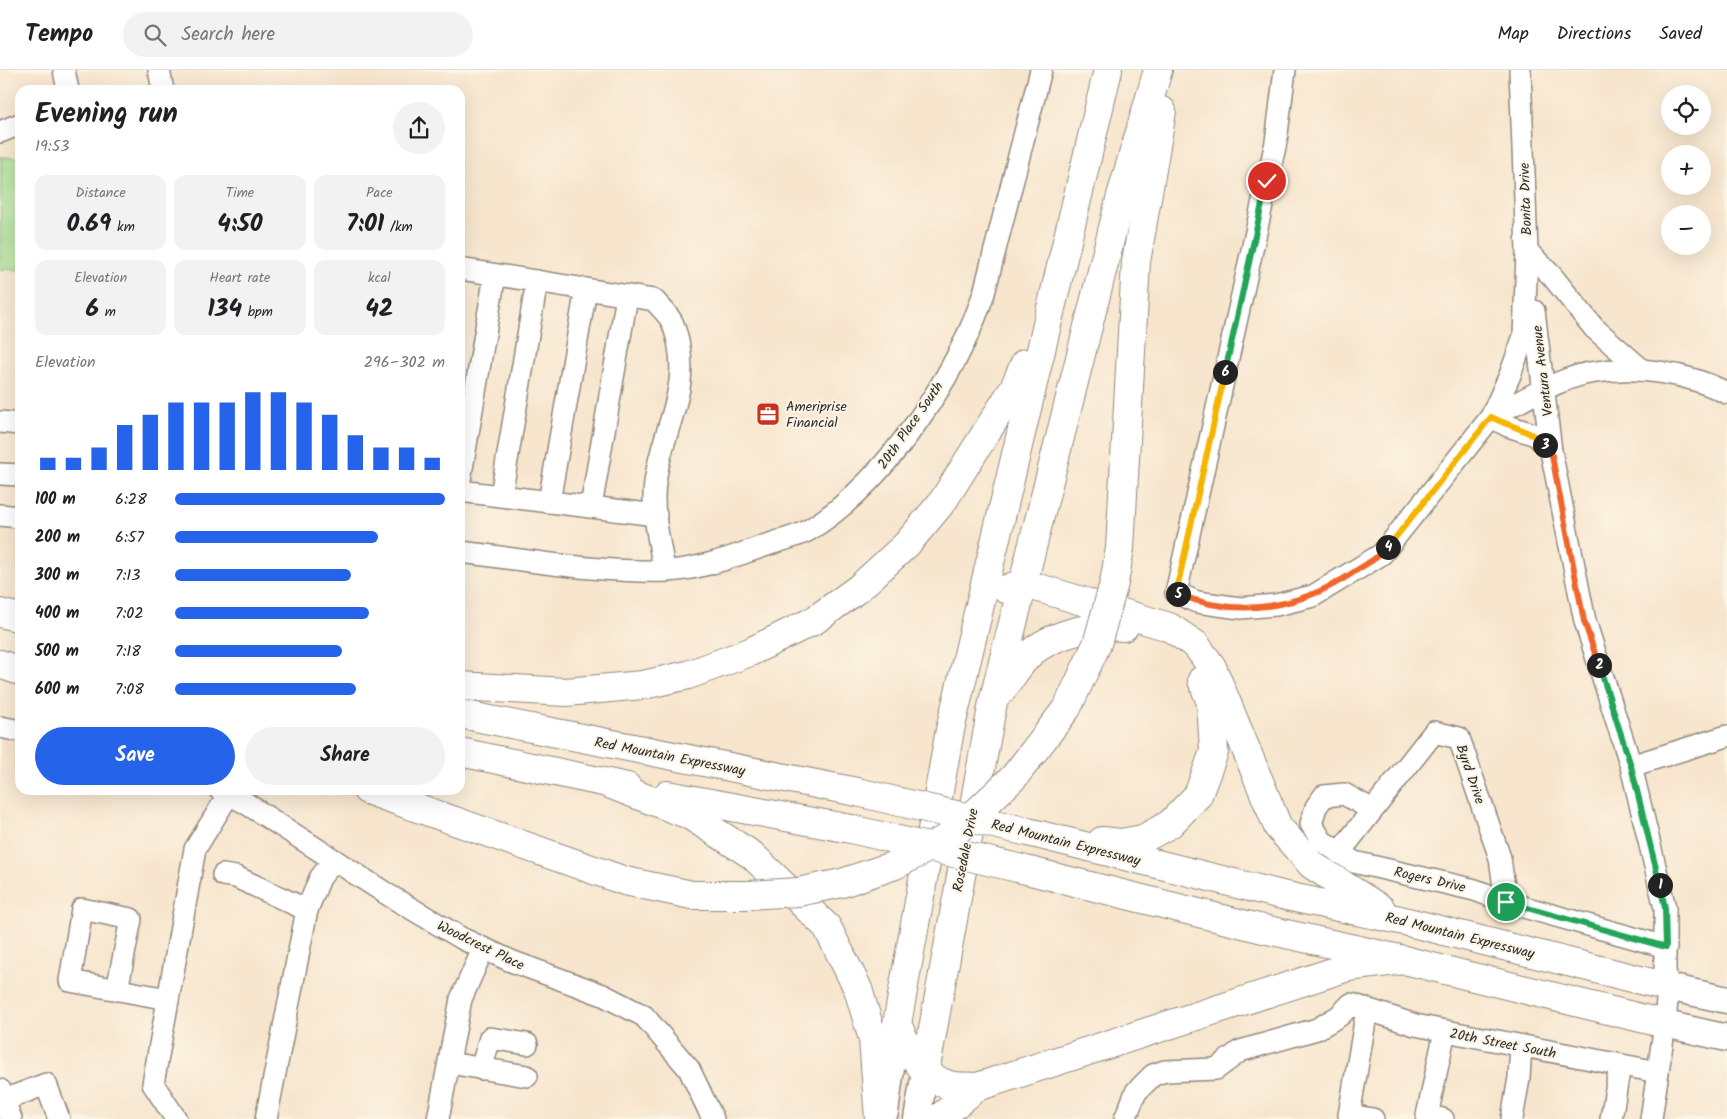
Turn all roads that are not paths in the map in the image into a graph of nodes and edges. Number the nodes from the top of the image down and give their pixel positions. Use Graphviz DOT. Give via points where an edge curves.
graph roads {
  1 [pos="64,70"];
  2 [pos="159,70"];
  3 [pos="1041,70"];
  4 [pos="1108,70"];
  5 [pos="1285,70"];
  6 [pos="1520,70"];
  7 [pos="1165,71"];
  8 [pos="67,85"];
  9 [pos="162,85"];
  10 [pos="15,126"];
  11 [pos="0,132"];
  12 [pos="1527,251"];
  13 [pos="465,270"];
  14 [pos="495,275"];
  15 [pos="537,282"];
  16 [pos="586,289"];
  17 [pos="627,296"];
  18 [pos="1051,302"];
  19 [pos="1642,370"];
  20 [pos="1544,389"];
  21 [pos="1727,394"];
  22 [pos="1491,417"];
  23 [pos="0,422"];
  24 [pos="15,424"];
  25 [pos="465,451"];
  26 [pos="1551,451"];
  27 [pos="0,474"];
  28 [pos="15,475"];
  29 [pos="465,492"];
  30 [pos="501,496"];
  31 [pos="549,502"];
  32 [pos="591,507"];
  33 [pos="0,515"];
  34 [pos="656,515"];
  35 [pos="15,516"];
  36 [pos="465,553"];
  37 [pos="664,570"];
  38 [pos="1022,583"];
  39 [pos="0,603"];
  40 [pos="15,605"];
  41 [pos="0,613"];
  42 [pos="977,615"];
  43 [pos="15,617"];
  44 [pos="0,652"];
  45 [pos="15,655"];
  46 [pos="0,664"];
  47 [pos="15,668"];
  48 [pos="465,686"];
  49 [pos="993,702"];
  50 [pos="465,715"];
  51 [pos="0,727"];
  52 [pos="15,730"];
  53 [pos="1727,736"];
  54 [pos="465,753"];
  55 [pos="1631,766"];
  56 [pos="609,784"];
  57 [pos="223,795"];
  58 [pos="230,795"];
  59 [pos="382,795"];
  60 [pos="1370,810"];
  61 [pos="1036,834"];
  62 [pos="1338,852"];
  63 [pos="334,860"];
  64 [pos="208,873"];
  65 [pos="1506,902"];
  66 [pos="307,910"];
  67 [pos="1400,920"];
  68 [pos="1666,947"];
  69 [pos="484,948"];
  70 [pos="1404,960"];
  71 [pos="1668,987"];
  72 [pos="118,990"];
  73 [pos="168,999"];
  74 [pos="1727,1000"];
  75 [pos="1359,1007"];
  76 [pos="897,1024"];
  77 [pos="1665,1024"];
  78 [pos="1445,1031"];
  79 [pos="1727,1038"];
  80 [pos="526,1044"];
  81 [pos="1521,1046"];
  82 [pos="448,1064"];
  83 [pos="1620,1065"];
  84 [pos="481,1069"];
  85 [pos="925,1072"];
  86 [pos="1658,1072"];
  87 [pos="527,1076"];
  88 [pos="977,1086"];
  89 [pos="4,1103"];
  90 [pos="1521,1117"];
  91 [pos="1431,1118"];
  92 [pos="59,1119"];
  93 [pos="176,1119"];
  94 [pos="266,1119"];
  95 [pos="438,1119"];
  96 [pos="714,1119"];
  97 [pos="879,1119"];
  98 [pos="884,1119"];
  99 [pos="917,1119"];
  100 [pos="938,1119"];
  101 [pos="1125,1119"];
  102 [pos="1373,1119"];
  103 [pos="1611,1119"];
  104 [pos="1651,1119"];
  1 -- 8 [label="street"];
  2 -- 9 [label="street"];
  3 -- 37 [label="street, 20th Place South" via="977,316 928,404 881,468 825,519 807,531 716,562"];
  4 -- 18 [label="highway"];
  5 -- 22 [label="street" via="1276,142 1176,593 1197,602 1240,608 1276,606 1313,596 1382,554"];
  6 -- 12 [label="street, Bonita Drive"];
  7 -- 38 [label="highway, Rosedale Drive" via="1121,196"];
  7 -- 59 [label="highway, bridge" via="1136,262 1120,548 1097,644 1068,708 1014,777 951,836 895,864 842,883 798,892 692,894 625,881"];
  10 -- 11 [label="street"];
  12 -- 19 [label="street, Bonita Drive" via="1594,328"];
  12 -- 20 [label="street, Ventura Avenue"];
  12 -- 22 [label="street" via="1524,336"];
  13 -- 14 [label="street"];
  14 -- 15 [label="street"];
  14 -- 25 [label="street"];
  15 -- 16 [label="street"];
  15 -- 30 [label="street"];
  16 -- 17 [label="street"];
  16 -- 31 [label="street"];
  17 -- 32 [label="street"];
  17 -- 34 [label="street" via="654,300 673,322 681,360 680,389 658,461 654,486"];
  18 -- 42 [label="highway"];
  18 -- 48 [label="highway" via="1014,388 943,501 907,544 859,588 816,620 750,652 688,675 643,685 566,692"];
  19 -- 20 [label="street" via="1588,373"];
  19 -- 21 [label="street" via="1705,382"];
  20 -- 22 [label="street"];
  20 -- 26 [label="street, Ventura Avenue"];
  22 -- 26 [label="street" via="1536,435"];
  23 -- 24 [label="street"];
  26 -- 55 [label="street, Ventura Avenue" via="1584,621"];
  27 -- 28 [label="street"];
  29 -- 30 [label="street"];
  30 -- 31 [label="street"];
  31 -- 32 [label="street"];
  32 -- 34 [label="street"];
  33 -- 35 [label="street"];
  34 -- 37 [label="street"];
  36 -- 37 [label="street, 20th Place South" via="618,570"];
  38 -- 42 [label="highway" via="994,594"];
  38 -- 49 [label="highway, Rosedale Drive"];
  38 -- 67 [label="highway" via="1169,626 1196,645 1212,667 1278,827 1312,866"];
  39 -- 40 [label="highway"];
  41 -- 43 [label="highway"];
  42 -- 76 [label="highway" via="950,730"];
  44 -- 45 [label="highway"];
  46 -- 47 [label="highway"];
  49 -- 61 [label="highway" via="1025,658 1060,635 1112,626 1134,628 1164,642 1188,660 1202,680 1211,703 1214,752 1198,795 1170,824 1143,839 1121,843"];
  49 -- 85 [label="highway, Rosedale Drive"];
  50 -- 61 [label="highway, Red Mountain Expressway, bridge" via="858,792"];
  51 -- 52 [label="street"];
  53 -- 55 [label="street"];
  54 -- 56 [label="highway"];
  55 -- 68 [label="street, Ventura Avenue" via="1665,908"];
  56 -- 70 [label="highway, bridge" via="851,829"];
  56 -- 97 [label="highway" via="689,815 752,855 828,927 858,989 872,1039"];
  57 -- 64 [label="street" via="195,848"];
  58 -- 63 [label="street, Woodcrest Place"];
  60 -- 62 [label="street, Byrd Drive"];
  60 -- 62 [label="street" via="1344,794 1324,796 1320,801 1311,824 1322,841"];
  60 -- 65 [label="street, Byrd Drive" via="1434,732 1459,738 1500,858"];
  61 -- 67 [label="highway, Red Mountain Expressway" via="1286,896"];
  62 -- 65 [label="street, Rogers Drive" via="1354,862 1475,890"];
  63 -- 66 [label="street" via="320,878"];
  63 -- 69 [label="street, Woodcrest Place" via="390,896"];
  64 -- 66 [label="street" via="236,877"];
  64 -- 73 [label="street"];
  65 -- 68 [label="street, Rogers Drive"];
  66 -- 94 [label="street"];
  67 -- 71 [label="highway, Red Mountain Expressway"];
  68 -- 71 [label="street, Ventura Avenue"];
  69 -- 82 [label="street" via="461,999"];
  69 -- 96 [label="street, Woodcrest Place" via="603,995 644,1016 689,1069"];
  70 -- 77 [label="highway"];
  70 -- 88 [label="highway" via="1348,967"];
  71 -- 74 [label="main road"];
  71 -- 77 [label="street, Ventura Avenue"];
  72 -- 73 [label="street"];
  73 -- 93 [label="street" via="153,1084"];
  75 -- 78 [label="street, 20th Street South"];
  75 -- 101 [label="street" via="1317,1029 1240,1051 1216,1069 1165,1071 1153,1075 1136,1092"];
  75 -- 102 [label="street" via="1349,1115"];
  76 -- 85 [label="highway" via="908,1049"];
  76 -- 98 [label="main road"];
  77 -- 79 [label="main road"];
  77 -- 86 [label="street, Ventura Avenue"];
  78 -- 81 [label="street, 20th Street South"];
  78 -- 91 [label="street"];
  80 -- 84 [label="street" via="490,1038"];
  81 -- 83 [label="street, 20th Street South"];
  81 -- 90 [label="street"];
  82 -- 84 [label="street"];
  82 -- 95 [label="street"];
  83 -- 86 [label="street, 20th Street South"];
  83 -- 103 [label="street"];
  84 -- 87 [label="street"];
  85 -- 88 [label="highway" via="949,1085"];
  85 -- 99 [label="main road, Rosedale Drive"];
  86 -- 104 [label="street, Ventura Avenue"];
  88 -- 100 [label="highway"];
  89 -- 92 [label="street" via="46,1084"];
}
